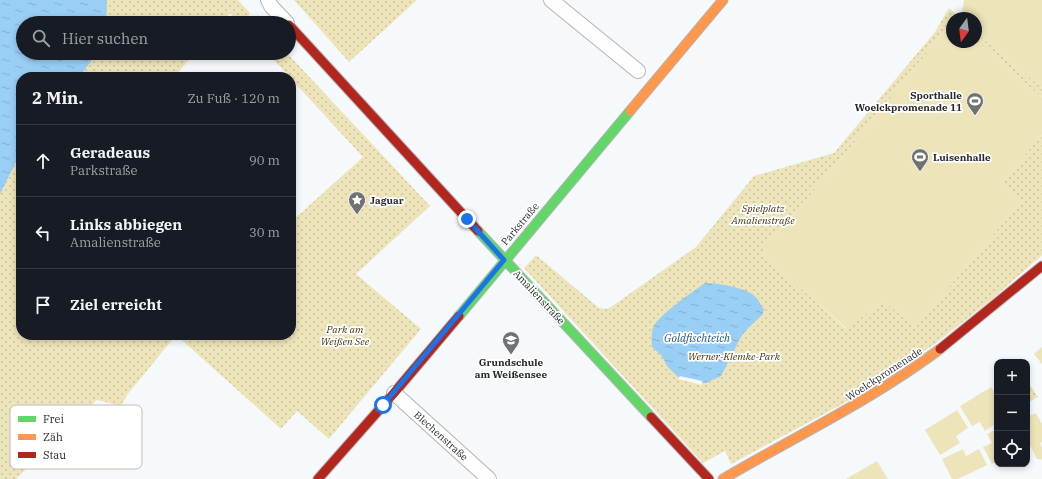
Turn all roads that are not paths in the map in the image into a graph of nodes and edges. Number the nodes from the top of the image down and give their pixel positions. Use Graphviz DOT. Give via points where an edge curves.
graph roads {
  1 [pos="268,0"];
  2 [pos="551,0"];
  3 [pos="723,0"];
  4 [pos="280,16"];
  5 [pos="296,33"];
  6 [pos="638,71"];
  7 [pos="504,260"];
  8 [pos="1042,266"];
  9 [pos="394,393"];
  10 [pos="318,479"];
  11 [pos="489,479"];
  12 [pos="709,479"];
  13 [pos="723,479"];
  1 -- 4 [label="street"];
  2 -- 6 [label="street"];
  3 -- 7 [label="street, Parkstraße"];
  5 -- 7 [label="street, Amalienstraße"];
  7 -- 9 [label="street, Parkstraße"];
  7 -- 12 [label="street, Amalienstraße"];
  8 -- 13 [label="street, Woelckpromenade" via="979,320 886,387"];
  9 -- 10 [label="street, Parkstraße"];
  9 -- 11 [label="street, Blechenstraße"];
}
